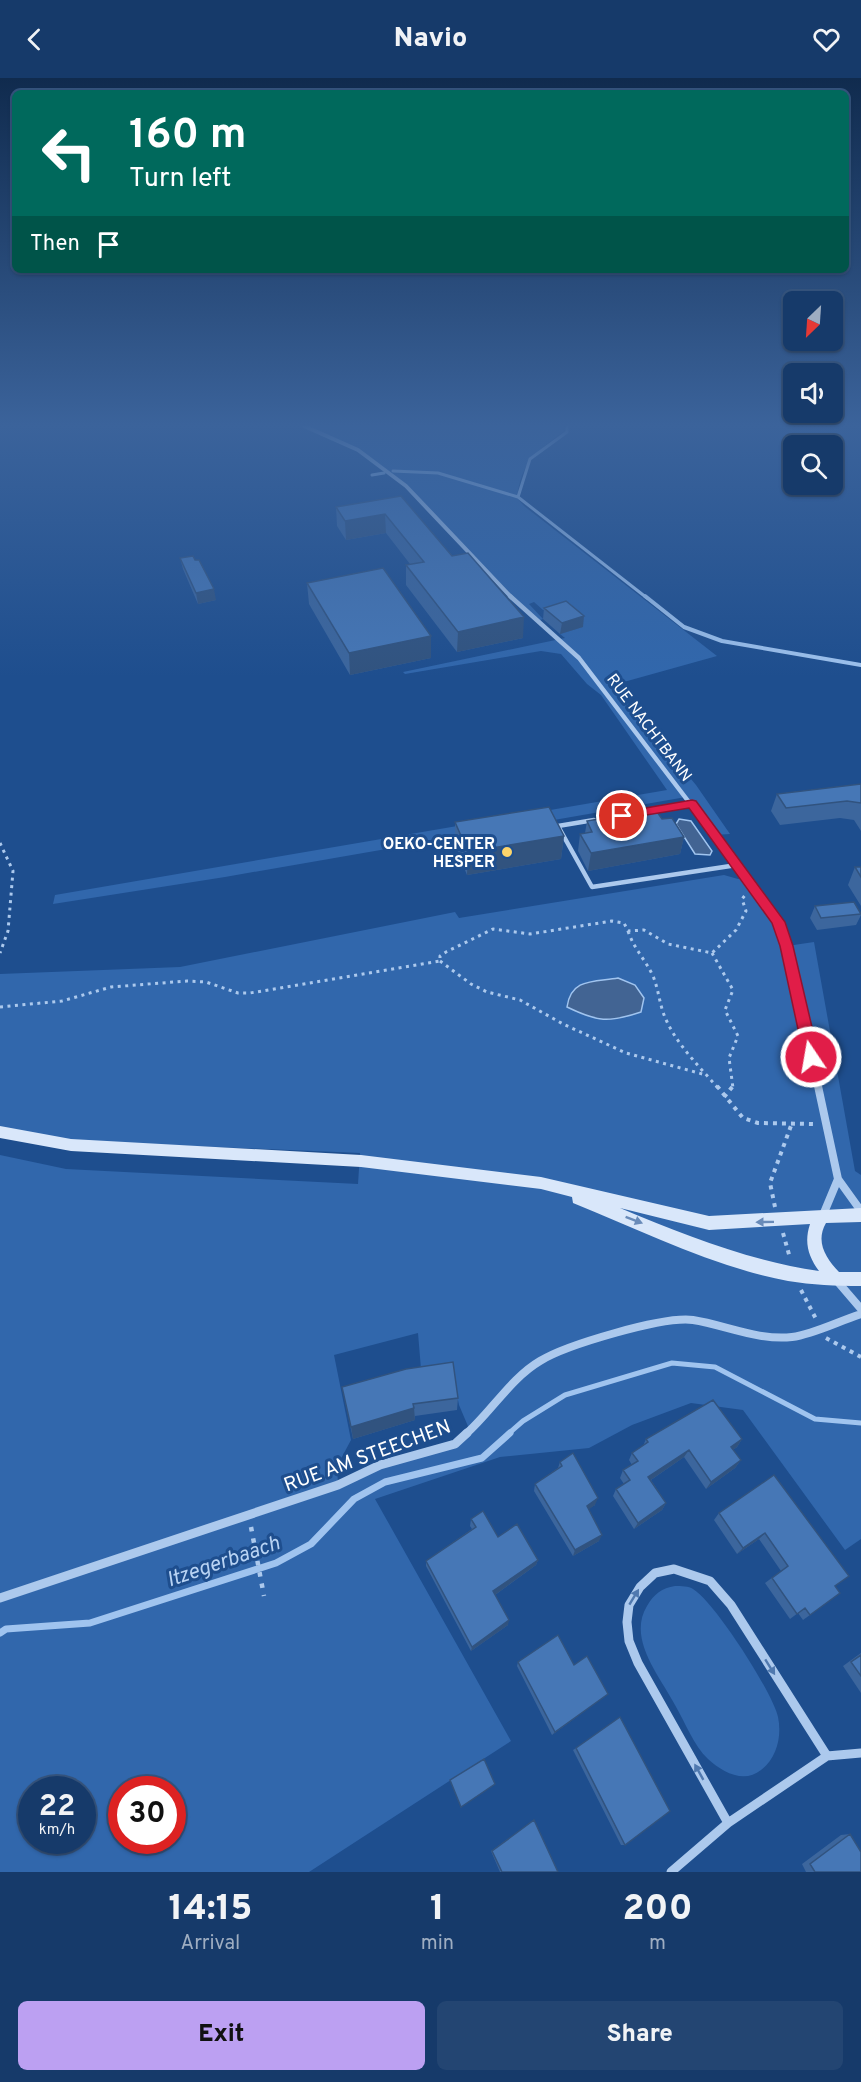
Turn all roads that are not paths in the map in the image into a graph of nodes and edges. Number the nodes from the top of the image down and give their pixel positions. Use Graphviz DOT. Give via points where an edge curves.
graph roads {
  1 [pos="430,510"];
  2 [pos="692,804"];
  3 [pos="641,813"];
  4 [pos="606,818"];
  5 [pos="737,865"];
  6 [pos="0,1132"];
  7 [pos="838,1179"];
  8 [pos="541,1183"];
  9 [pos="861,1213"];
  10 [pos="823,1216"];
  11 [pos="835,1278"];
  12 [pos="861,1279"];
  13 [pos="861,1311"];
  14 [pos="0,1598"];
  15 [pos="861,1753"];
  16 [pos="826,1756"];
  17 [pos="728,1823"];
  18 [pos="671,1872"];
  1 -- 2 [label="street, RUE NACHTBANN" via="514,600 579,658"];
  2 -- 3 [label="lane"];
  2 -- 5 [label="street, RUE NACHTBANN"];
  4 -- 5 [label="lane" via="558,826 592,887"];
  5 -- 7 [label="street, RUE NACHTBANN" via="778,922 787,946"];
  6 -- 8 [label="main road" via="71,1145 361,1161"];
  7 -- 9 [label="street, RUE NACHTBANN"];
  7 -- 10 [label="street"];
  10 -- 8 [label="main road, one-way" via="709,1223"];
  8 -- 11 [label="main road, one-way" via="729,1258 795,1275"];
  9 -- 10 [label="main road"];
  10 -- 11 [label="main road" via="815,1226 813,1245 823,1266"];
  11 -- 12 [label="main road"];
  11 -- 13 [label="street"];
  13 -- 14 [label="street, RUE AM STEECHEN" via="792,1337 766,1336 691,1320 656,1323 561,1352 539,1361 455,1444 380,1465 338,1485"];
  15 -- 16 [label="street"];
  16 -- 17 [label="street"];
  17 -- 16 [label="street, one-way" via="629,1641 629,1605 655,1573 674,1569 710,1581 732,1605"];
  17 -- 18 [label="street"];
}
